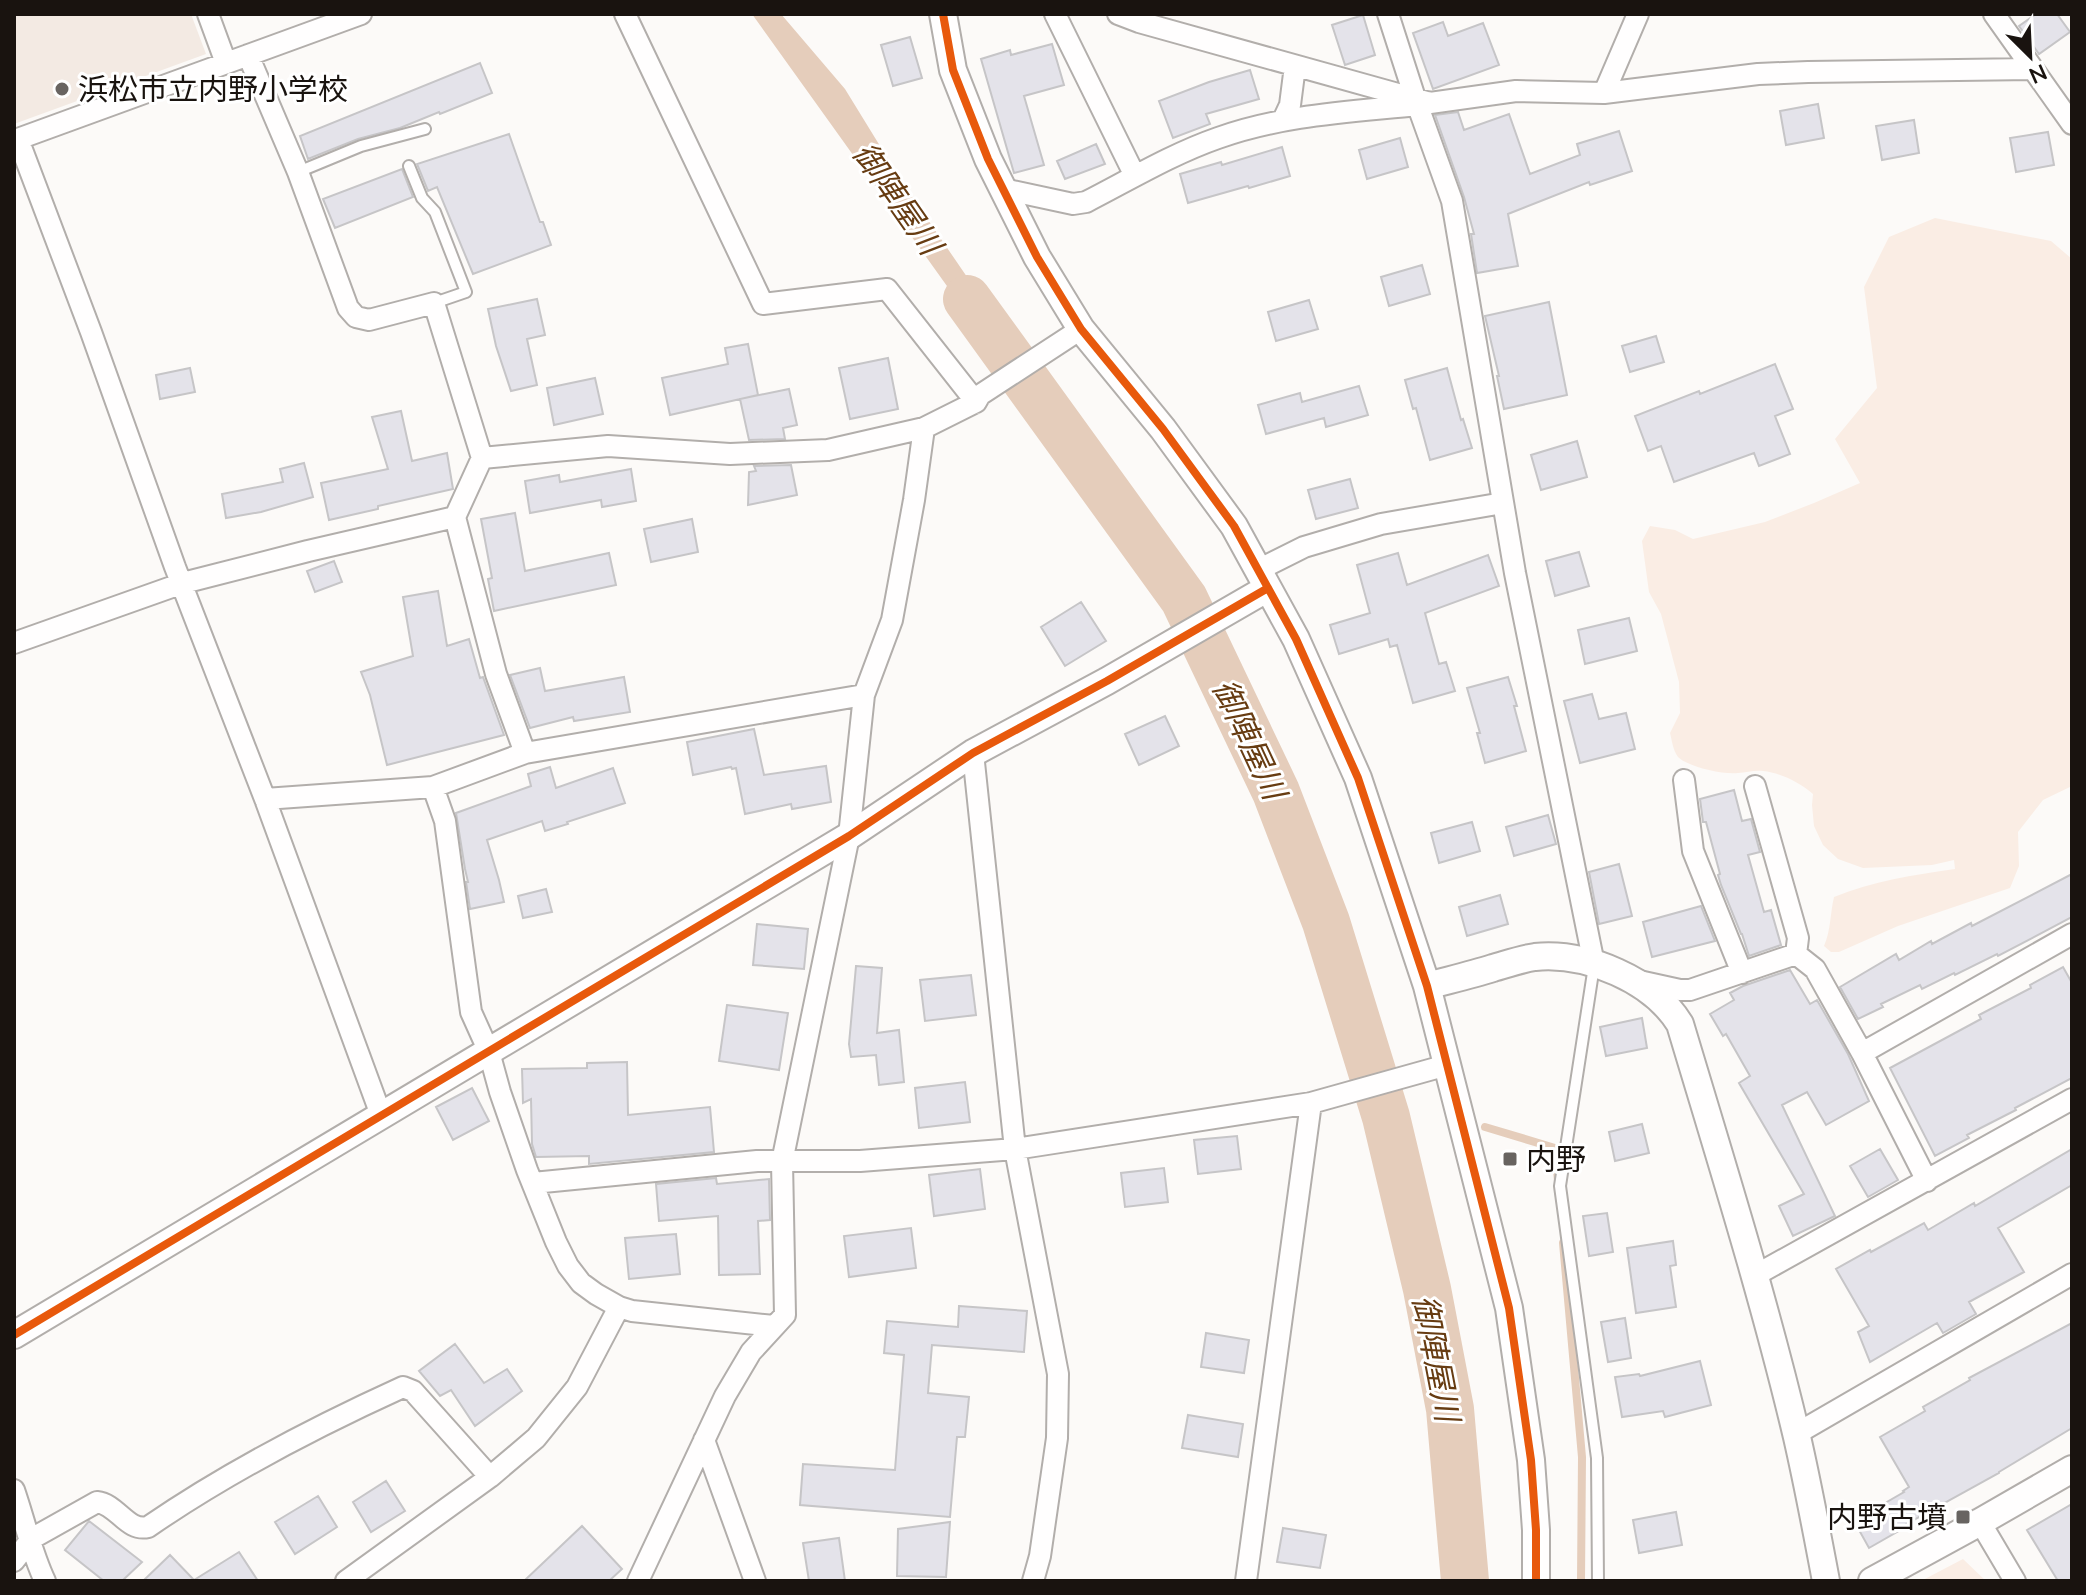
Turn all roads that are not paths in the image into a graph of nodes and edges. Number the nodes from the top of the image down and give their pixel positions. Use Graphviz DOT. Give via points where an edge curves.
graph roads {
  1 [pos="208,14"];
  2 [pos="361,14"];
  3 [pos="625,14"];
  4 [pos="943,14"];
  5 [pos="1055,14"];
  6 [pos="1118,14"];
  7 [pos="1388,14"];
  8 [pos="1638,14"];
  9 [pos="2000,17"];
  10 [pos="1156,21"];
  11 [pos="248,55"];
  12 [pos="226,63"];
  13 [pos="1295,66"];
  14 [pos="2032,69"];
  15 [pos="1604,93"];
  16 [pos="1416,101"];
  17 [pos="1283,120"];
  18 [pos="2072,124"];
  19 [pos="425,129"];
  20 [pos="16,140"];
  21 [pos="409,166"];
  22 [pos="298,172"];
  23 [pos="1135,176"];
  24 [pos="1003,189"];
  25 [pos="434,303"];
  26 [pos="1072,334"];
  27 [pos="978,398"];
  28 [pos="924,428"];
  29 [pos="482,458"];
  30 [pos="1503,503"];
  31 [pos="455,517"];
  32 [pos="1263,579"];
  33 [pos="183,583"];
  34 [pos="14,643"];
  35 [pos="864,695"];
  36 [pos="525,753"];
  37 [pos="973,753"];
  38 [pos="1684,780"];
  39 [pos="1755,786"];
  40 [pos="433,787"];
  41 [pos="265,799"];
  42 [pos="849,836"];
  43 [pos="2072,934"];
  44 [pos="1796,954"];
  45 [pos="1594,964"];
  46 [pos="1742,973"];
  47 [pos="1631,979"];
  48 [pos="1427,986"];
  49 [pos="489,1052"];
  50 [pos="1862,1053"];
  51 [pos="1435,1069"];
  52 [pos="1311,1103"];
  53 [pos="2070,1105"];
  54 [pos="381,1115"];
  55 [pos="1015,1149"];
  56 [pos="782,1162"];
  57 [pos="1927,1181"];
  58 [pos="533,1183"];
  59 [pos="2072,1274"];
  60 [pos="1754,1276"];
  61 [pos="619,1307"];
  62 [pos="774,1326"];
  63 [pos="14,1335"];
  64 [pos="1796,1434"];
  65 [pos="704,1440"];
  66 [pos="2072,1469"];
  67 [pos="490,1477"];
  68 [pos="14,1490"];
  69 [pos="1980,1522"];
  70 [pos="31,1539"];
  71 [pos="14,1561"];
  72 [pos="45,1581"];
  73 [pos="346,1581"];
  74 [pos="638,1581"];
  75 [pos="755,1581"];
  76 [pos="1033,1581"];
  77 [pos="1246,1581"];
  78 [pos="1536,1581"];
  79 [pos="1598,1581"];
  80 [pos="1826,1581"];
  81 [pos="1872,1581"];
  82 [pos="2015,1581"];
  1 -- 12 [label="street"];
  2 -- 11 [label="street"];
  3 -- 27 [label="street" via="763,304 887,289"];
  4 -- 24 [label="street" via="953,70"];
  5 -- 23 [label="street"];
  6 -- 10 [label="street"];
  7 -- 16 [label="street"];
  8 -- 15 [label="street"];
  9 -- 14 [label="street"];
  10 -- 13 [label="street"];
  11 -- 12 [label="street"];
  11 -- 22 [label="street"];
  12 -- 20 [label="street"];
  13 -- 16 [label="street"];
  13 -- 17 [label="street"];
  14 -- 15 [label="street" via="1758,74"];
  14 -- 18 [label="street"];
  15 -- 16 [label="street" via="1516,91"];
  16 -- 17 [label="street"];
  16 -- 30 [label="street" via="1452,201"];
  17 -- 23 [label="street" via="1218,138"];
  19 -- 22 [label="lane" via="361,146"];
  20 -- 33 [label="street"];
  21 -- 25 [label="lane" via="422,198 435,212 466,292"];
  22 -- 25 [label="street" via="351,313 369,320"];
  23 -- 24 [label="street" via="1073,204"];
  24 -- 26 [label="street"];
  25 -- 29 [label="street"];
  26 -- 27 [label="street"];
  26 -- 32 [label="street" via="1163,429 1234,526"];
  27 -- 28 [label="street"];
  28 -- 29 [label="street" via="828,450 730,454 608,446"];
  28 -- 35 [label="street" via="892,620"];
  29 -- 31 [label="street"];
  30 -- 32 [label="street" via="1381,524 1304,547"];
  30 -- 45 [label="street"];
  31 -- 33 [label="street"];
  31 -- 36 [label="street" via="496,674"];
  32 -- 37 [label="street" via="1243,602"];
  32 -- 48 [label="street" via="1358,778"];
  33 -- 34 [label="street"];
  33 -- 41 [label="street"];
  35 -- 36 [label="street"];
  35 -- 42 [label="street"];
  36 -- 40 [label="street"];
  37 -- 42 [label="street"];
  37 -- 55 [label="street"];
  38 -- 46 [label="street" via="1693,851"];
  39 -- 44 [label="street" via="1798,938"];
  40 -- 41 [label="street"];
  40 -- 49 [label="street" via="445,821 471,1012"];
  41 -- 54 [label="street"];
  42 -- 49 [label="street"];
  42 -- 56 [label="street"];
  43 -- 50 [label="street"];
  44 -- 46 [label="street"];
  44 -- 50 [label="street" via="1815,969"];
  45 -- 47 [label="street"];
  45 -- 48 [label="street" via="1533,958"];
  45 -- 79 [label="lane" via="1560,1186 1597,1458"];
  46 -- 47 [label="street" via="1690,990"];
  47 -- 60 [label="street" via="1664,1002 1680,1024"];
  48 -- 51 [label="street"];
  49 -- 54 [label="street"];
  49 -- 58 [label="street"];
  50 -- 57 [label="street"];
  51 -- 52 [label="street"];
  51 -- 78 [label="street" via="1509,1308 1531,1460"];
  52 -- 55 [label="street"];
  52 -- 77 [label="street"];
  53 -- 57 [label="street"];
  54 -- 63 [label="street"];
  55 -- 56 [label="street"];
  55 -- 76 [label="street" via="1058,1374 1057,1438"];
  56 -- 58 [label="street"];
  56 -- 62 [label="street" via="785,1315"];
  57 -- 60 [label="street"];
  58 -- 61 [label="street" via="568,1266 581,1283"];
  59 -- 64 [label="street"];
  60 -- 64 [label="street"];
  61 -- 62 [label="street"];
  61 -- 67 [label="street" via="577,1387 536,1438"];
  62 -- 65 [label="street" via="751,1352"];
  64 -- 80 [label="street"];
  65 -- 74 [label="street"];
  65 -- 75 [label="street"];
  66 -- 69 [label="street"];
  67 -- 70 [label="street" via="413,1391 403,1387 219,1481 148,1527 133,1526 97,1502"];
  67 -- 73 [label="street"];
  68 -- 70 [label="street"];
  69 -- 81 [label="street"];
  69 -- 82 [label="street"];
  70 -- 71 [label="street"];
  70 -- 72 [label="street"];
}
